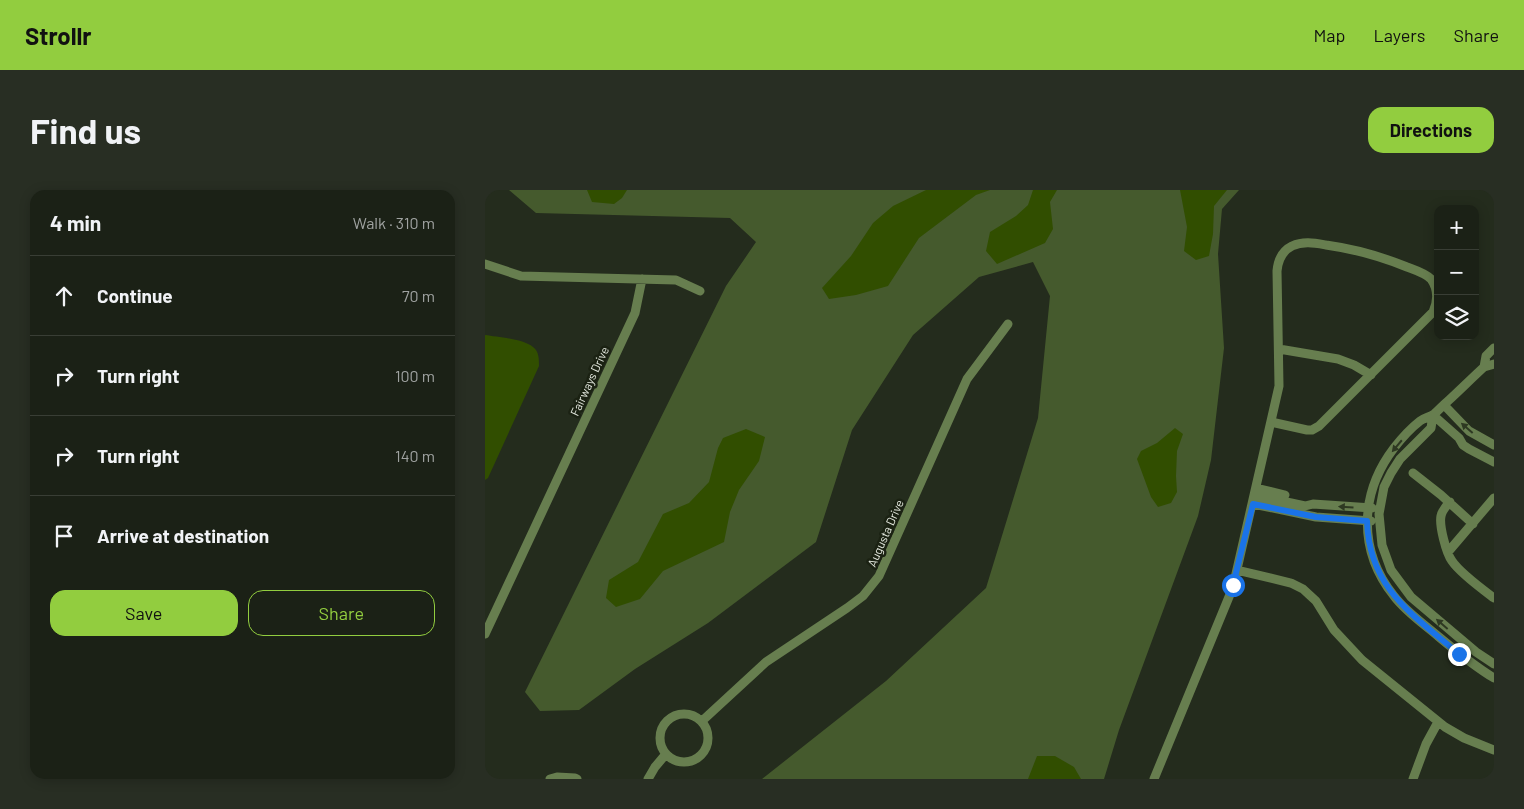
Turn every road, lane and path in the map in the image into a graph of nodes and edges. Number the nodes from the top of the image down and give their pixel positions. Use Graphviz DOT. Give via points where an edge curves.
graph roads {
  1 [pos="485,264"];
  2 [pos="642,279"];
  3 [pos="700,291"];
  4 [pos="1008,324"];
  5 [pos="1494,348"];
  6 [pos="1279,349"];
  7 [pos="1494,364"];
  8 [pos="1484,367"];
  9 [pos="1371,375"];
  10 [pos="1444,405"];
  11 [pos="1433,414"];
  12 [pos="1271,422"];
  13 [pos="1493,453"];
  14 [pos="1413,473"];
  15 [pos="1255,496"];
  16 [pos="1494,498"];
  17 [pos="1450,502"];
  18 [pos="1367,508"];
  19 [pos="1379,508"];
  20 [pos="1367,521"];
  21 [pos="1379,521"];
  22 [pos="1473,524"];
  23 [pos="1448,552"];
  24 [pos="1237,570"];
  25 [pos="1494,598"];
  26 [pos="485,634"];
  27 [pos="1494,664"];
  28 [pos="1494,678"];
  29 [pos="702,722"];
  30 [pos="1438,722"];
  31 [pos="1494,750"];
  32 [pos="666,754"];
  33 [pos="550,779"];
  34 [pos="577,779"];
  35 [pos="648,779"];
  36 [pos="1154,779"];
  37 [pos="1413,779"];
  1 -- 2 [label="street" via="521,276"];
  2 -- 3 [label="street" via="676,280"];
  2 -- 26 [label="street, Fairways Drive" via="635,314"];
  4 -- 29 [label="street, Augusta Drive" via="967,379 879,576 863,596 766,662"];
  5 -- 8 [label="street" via="1486,356"];
  6 -- 9 [label="street" via="1338,359"];
  6 -- 9 [label="street" via="1277,271 1283,253 1291,246 1303,243 1367,252 1428,276 1434,284 1437,300 1430,317"];
  6 -- 12 [label="street" via="1279,386"];
  7 -- 8 [label="street"];
  8 -- 10 [label="street"];
  9 -- 12 [label="street" via="1317,428 1305,430"];
  10 -- 11 [label="street"];
  13 -- 10 [label="street, one-way"];
  11 -- 13 [label="street" via="1469,449"];
  11 -- 18 [label="street, one-way" via="1420,421 1389,456 1374,482"];
  11 -- 19 [label="street" via="1431,428 1407,451 1391,473"];
  12 -- 15 [label="street"];
  14 -- 17 [label="street"];
  18 -- 15 [label="street, one-way"];
  15 -- 20 [label="street" via="1316,517"];
  15 -- 24 [label="street"];
  16 -- 22 [label="street"];
  17 -- 22 [label="street"];
  17 -- 23 [label="street" via="1441,517"];
  18 -- 19 [label="street"];
  18 -- 20 [label="street"];
  19 -- 21 [label="street"];
  20 -- 21 [label="street"];
  20 -- 28 [label="street" via="1372,556 1395,598 1467,661"];
  27 -- 21 [label="street, one-way" via="1401,586 1386,558"];
  22 -- 23 [label="street"];
  23 -- 25 [label="street" via="1454,565"];
  24 -- 30 [label="street" via="1303,589 1316,601 1351,650"];
  24 -- 36 [label="street" via="1231,592"];
  29 -- 32 [label="street" via="708,735 705,750 700,755 687,762"];
  29 -- 32 [label="street" via="695,716 679,714 665,723 660,735"];
  30 -- 31 [label="street" via="1464,738"];
  30 -- 37 [label="street"];
  32 -- 35 [label="street"];
  33 -- 34 [label="street"];
}
